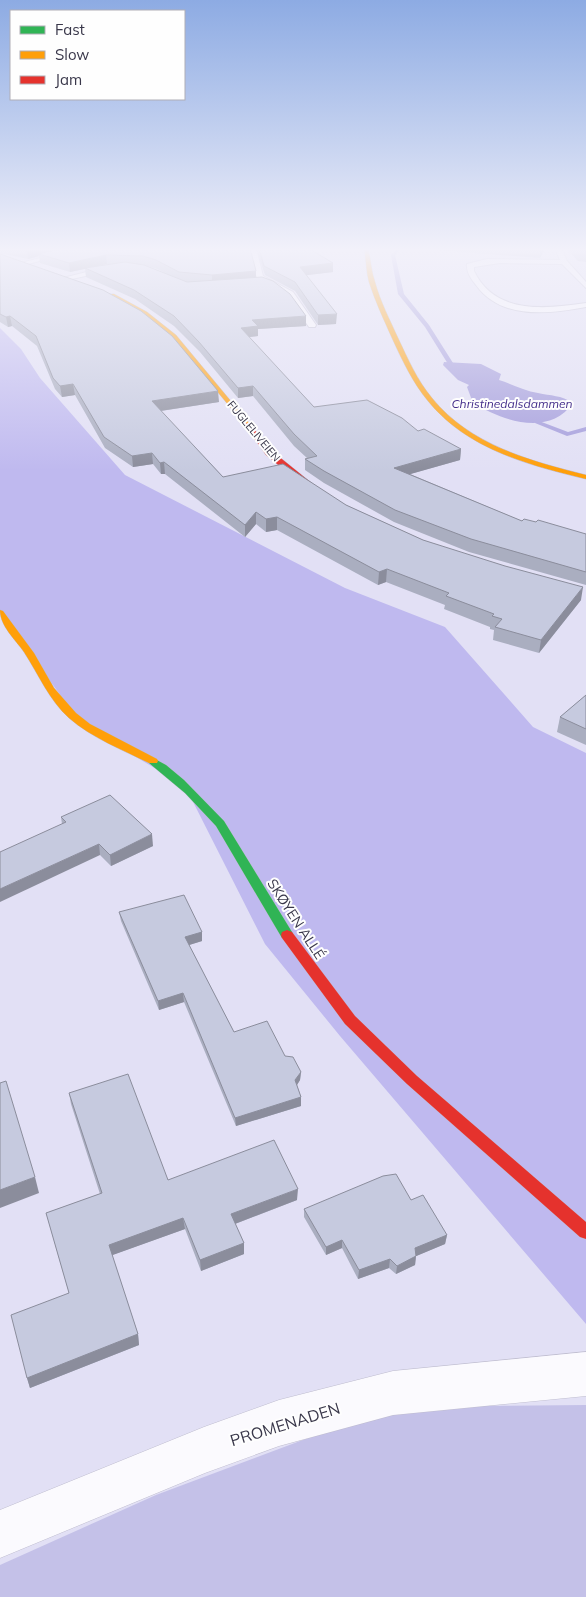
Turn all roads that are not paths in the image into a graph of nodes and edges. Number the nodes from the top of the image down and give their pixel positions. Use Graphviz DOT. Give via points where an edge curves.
graph roads {
  1 [pos="157,323"];
  2 [pos="310,323"];
  3 [pos="389,323"];
  4 [pos="312,325"];
  5 [pos="586,477"];
  6 [pos="318,492"];
  7 [pos="0,612"];
  8 [pos="586,1232"];
  9 [pos="586,1374"];
  10 [pos="0,1534"];
  1 -- 6 [label="street, FUGLELIVEIEN" via="174,336 270,453"];
  2 -- 4 [label="lane"];
  3 -- 5 [label="street" via="415,376 438,409 463,429 504,451"];
  7 -- 8 [label="street, SKØYEN ALLÉ" via="50,689 72,715 165,769 207,808 220,824 273,915 350,1020 418,1085"];
  9 -- 10 [label="street, PROMENADEN" via="394,1393 279,1423 204,1450"];
}
